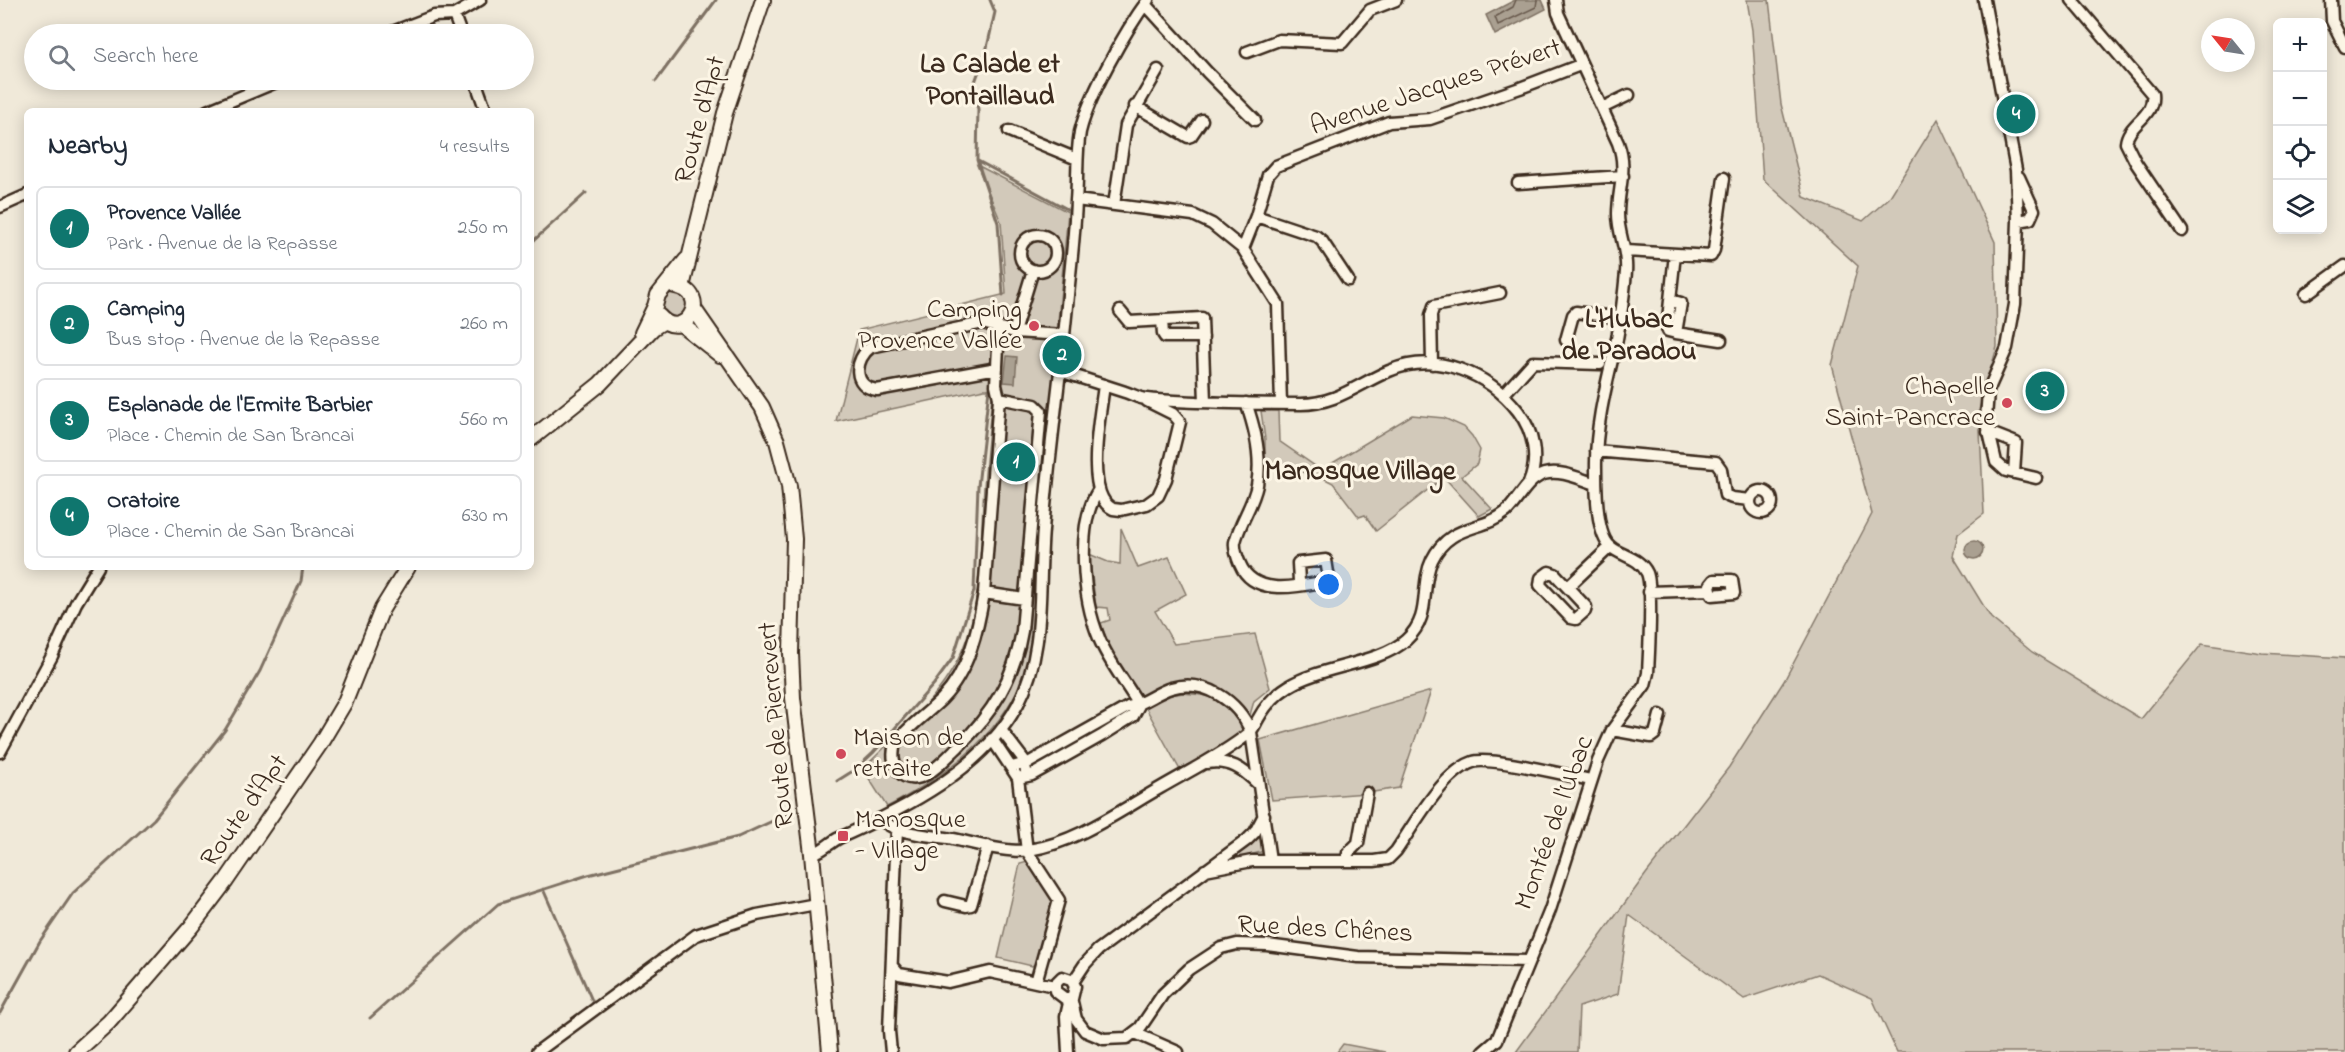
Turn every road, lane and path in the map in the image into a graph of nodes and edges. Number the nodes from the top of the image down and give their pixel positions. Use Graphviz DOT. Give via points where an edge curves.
graph roads {
  1 [pos="480,0"];
  2 [pos="763,0"];
  3 [pos="1396,0"];
  4 [pos="1556,0"];
  5 [pos="1984,0"];
  6 [pos="2072,0"];
  7 [pos="2331,0"];
  8 [pos="1146,2"];
  9 [pos="454,15"];
  10 [pos="413,24"];
  11 [pos="457,24"];
  12 [pos="2345,47"];
  13 [pos="1246,52"];
  14 [pos="1581,64"];
  15 [pos="1158,70"];
  16 [pos="257,90"];
  17 [pos="479,90"];
  18 [pos="1629,95"];
  19 [pos="1136,106"];
  20 [pos="214,108"];
  21 [pos="485,108"];
  22 [pos="1602,108"];
  23 [pos="1202,120"];
  24 [pos="1255,120"];
  25 [pos="1009,131"];
  26 [pos="1077,159"];
  27 [pos="2016,170"];
  28 [pos="1623,176"];
  29 [pos="1724,178"];
  30 [pos="1518,183"];
  31 [pos="24,196"];
  32 [pos="1076,200"];
  33 [pos="1114,204"];
  34 [pos="0,207"];
  35 [pos="1256,216"];
  36 [pos="2018,221"];
  37 [pos="2182,231"];
  38 [pos="1243,249"];
  39 [pos="1626,251"];
  40 [pos="690,254"];
  41 [pos="1675,254"];
  42 [pos="2345,266"];
  43 [pos="1033,270"];
  44 [pos="1348,280"];
  45 [pos="682,288"];
  46 [pos="662,290"];
  47 [pos="1500,293"];
  48 [pos="2306,294"];
  49 [pos="655,306"];
  50 [pos="694,309"];
  51 [pos="1120,311"];
  52 [pos="1620,318"];
  53 [pos="1162,320"];
  54 [pos="664,321"];
  55 [pos="681,324"];
  56 [pos="999,328"];
  57 [pos="1014,332"];
  58 [pos="1064,335"];
  59 [pos="1203,337"];
  60 [pos="1566,340"];
  61 [pos="1721,340"];
  62 [pos="636,345"];
  63 [pos="1432,364"];
  64 [pos="1600,364"];
  65 [pos="996,368"];
  66 [pos="737,371"];
  67 [pos="1060,371"];
  68 [pos="1104,385"];
  69 [pos="1504,394"];
  70 [pos="999,398"];
  71 [pos="1144,399"];
  72 [pos="1205,402"];
  73 [pos="1246,403"];
  74 [pos="1281,404"];
  75 [pos="1988,432"];
  76 [pos="534,437"];
  77 [pos="1596,452"];
  78 [pos="1534,453"];
  79 [pos="1558,472"];
  80 [pos="2014,472"];
  81 [pos="2036,478"];
  82 [pos="1529,483"];
  83 [pos="1596,484"];
  84 [pos="1099,489"];
  85 [pos="1750,500"];
  86 [pos="1610,547"];
  87 [pos="96,570"];
  88 [pos="406,570"];
  89 [pos="1297,585"];
  90 [pos="1568,587"];
  91 [pos="1710,590"];
  92 [pos="1649,592"];
  93 [pos="984,593"];
  94 [pos="1024,599"];
  95 [pos="1139,705"];
  96 [pos="1660,715"];
  97 [pos="1001,730"];
  98 [pos="1612,730"];
  99 [pos="1251,732"];
  100 [pos="992,739"];
  101 [pos="0,752"];
  102 [pos="1026,764"];
  103 [pos="1200,765"];
  104 [pos="1012,768"];
  105 [pos="1591,780"];
  106 [pos="1021,781"];
  107 [pos="1258,784"];
  108 [pos="1367,793"];
  109 [pos="1264,814"];
  110 [pos="880,819"];
  111 [pos="897,829"];
  112 [pos="988,846"];
  113 [pos="815,850"];
  114 [pos="1027,851"];
  115 [pos="1227,854"];
  116 [pos="1270,860"];
  117 [pos="1347,861"];
  118 [pos="1233,864"];
  119 [pos="1205,870"];
  120 [pos="945,901"];
  121 [pos="816,904"];
  122 [pos="1528,961"];
  123 [pos="892,966"];
  124 [pos="1036,982"];
  125 [pos="1074,982"];
  126 [pos="1054,986"];
  127 [pos="1070,1002"];
  128 [pos="1135,1033"];
  129 [pos="82,1050"];
  130 [pos="537,1052"];
  131 [pos="830,1052"];
  132 [pos="891,1052"];
  133 [pos="1068,1052"];
  134 [pos="1178,1052"];
  135 [pos="1483,1052"];
  1 -- 9 [label="street"];
  2 -- 40 [label="main road, Route d'Apt" via="725,113"];
  3 -- 13 [label="street" via="1370,10 1342,43 1279,40"];
  4 -- 14 [label="street"];
  5 -- 27 [label="street"];
  6 -- 37 [label="street" via="2152,94 2148,112 2129,131 2126,143"];
  7 -- 12 [label="street" via="2332,21"];
  8 -- 24 [label="street"];
  8 -- 26 [label="street" via="1088,109"];
  9 -- 10 [label="street" via="434,16"];
  9 -- 11 [label="street"];
  14 -- 22 [label="street"];
  14 -- 35 [label="street, Avenue Jacques Prévert" via="1427,119 1389,122 1276,166 1268,175"];
  15 -- 19 [label="street"];
  16 -- 20 [label="street"];
  17 -- 21 [label="street"];
  18 -- 22 [label="street"];
  19 -- 23 [label="street" via="1188,137"];
  19 -- 33 [label="street" via="1126,124"];
  22 -- 28 [label="street" via="1622,153"];
  25 -- 26 [label="street"];
  26 -- 32 [label="street"];
  27 -- 36 [label="street"];
  27 -- 36 [label="street" via="2034,210 2031,219"];
  28 -- 30 [label="street"];
  28 -- 39 [label="street" via="1618,220"];
  29 -- 41 [label="street" via="1713,254"];
  31 -- 34 [label="street"];
  32 -- 33 [label="street"];
  32 -- 58 [label="street"];
  33 -- 38 [label="street" via="1193,215 1215,226"];
  35 -- 38 [label="street, Avenue Jacques Prévert"];
  35 -- 44 [label="street" via="1316,236"];
  36 -- 75 [label="street" via="2015,304 2007,348 1986,396"];
  38 -- 74 [label="street" via="1278,304"];
  39 -- 41 [label="street"];
  39 -- 52 [label="street"];
  40 -- 45 [label="main road, Route d'Apt"];
  40 -- 46 [label="main road, Route d'Apt"];
  41 -- 61 [label="street" via="1670,300 1681,303 1676,333"];
  42 -- 48 [label="street"];
  43 -- 57 [label="street"];
  45 -- 46 [label="main road"];
  45 -- 50 [label="main road" via="693,299"];
  46 -- 49 [label="main road"];
  47 -- 63 [label="street" via="1434,306"];
  49 -- 54 [label="main road"];
  49 -- 62 [label="main road"];
  50 -- 55 [label="main road"];
  50 -- 66 [label="main road, Route de Pierrevert"];
  51 -- 53 [label="street" via="1128,321"];
  52 -- 60 [label="street" via="1575,312"];
  52 -- 77 [label="street"];
  53 -- 59 [label="street" via="1165,338"];
  53 -- 59 [label="street" via="1202,318"];
  54 -- 55 [label="main road"];
  54 -- 62 [label="main road"];
  55 -- 66 [label="main road, Route de Pierrevert"];
  56 -- 57 [label="street"];
  56 -- 65 [label="street"];
  56 -- 65 [label="street" via="983,323 871,347 862,356 858,372 864,385 877,390"];
  57 -- 58 [label="street"];
  58 -- 67 [label="street"];
  59 -- 72 [label="street"];
  62 -- 76 [label="main road" via="605,380"];
  63 -- 69 [label="street" via="1470,372"];
  63 -- 74 [label="street" via="1390,370 1325,402"];
  64 -- 69 [label="street" via="1533,362"];
  65 -- 70 [label="street"];
  66 -- 113 [label="main road, Route de Pierrevert" via="767,417 789,486 794,531 794,698"];
  67 -- 68 [label="street"];
  67 -- 97 [label="street" via="1042,532 1036,653 1023,694"];
  68 -- 71 [label="street"];
  68 -- 84 [label="street" via="1095,466"];
  69 -- 78 [label="street" via="1526,423"];
  70 -- 93 [label="street"];
  70 -- 94 [label="street" via="1035,405 1041,411"];
  71 -- 72 [label="street"];
  71 -- 84 [label="street" via="1180,422 1163,488 1151,502 1121,510 1107,506"];
  72 -- 73 [label="street"];
  73 -- 74 [label="street"];
  73 -- 89 [label="street" via="1257,442 1258,479 1236,541 1236,553 1242,569 1254,581 1272,587"];
  75 -- 80 [label="street" via="1996,462 2002,469"];
  75 -- 80 [label="street" via="2016,444"];
  77 -- 83 [label="street"];
  77 -- 85 [label="street" via="1716,462 1722,469 1725,495"];
  78 -- 79 [label="street"];
  78 -- 82 [label="street"];
  79 -- 82 [label="street"];
  79 -- 83 [label="street"];
  80 -- 81 [label="street"];
  82 -- 99 [label="street" via="1504,513 1462,530 1437,553 1429,568 1421,619 1406,640 1390,650 1288,686 1270,702"];
  83 -- 86 [label="street" via="1602,533"];
  84 -- 95 [label="street" via="1088,517 1083,557 1094,622 1099,639"];
  86 -- 90 [label="street"];
  86 -- 92 [label="street, Montée de l'Ubac" via="1639,563 1648,575"];
  87 -- 101 [label="street"];
  88 -- 129 [label="main road, Route d'Apt" via="382,609 345,702 320,744 206,908"];
  90 -- 90 [label="street" via="1550,572 1539,582 1576,619 1586,607"];
  91 -- 92 [label="street"];
  92 -- 98 [label="street, Montée de l'Ubac" via="1647,680"];
  93 -- 94 [label="street"];
  93 -- 94 [label="street" via="976,636 959,674 942,698 895,744 894,762 907,777 920,778 937,766 994,706 1018,653"];
  95 -- 99 [label="street" via="1170,688 1205,688 1234,705"];
  95 -- 102 [label="street" via="1128,707"];
  95 -- 106 [label="street" via="1130,718"];
  96 -- 98 [label="street" via="1651,737"];
  97 -- 100 [label="street"];
  97 -- 102 [label="street"];
  98 -- 105 [label="street, Montée de l'Ubac"];
  99 -- 103 [label="street"];
  99 -- 107 [label="street"];
  100 -- 104 [label="street"];
  100 -- 110 [label="street" via="939,785"];
  102 -- 104 [label="street"];
  102 -- 106 [label="street"];
  103 -- 107 [label="street" via="1229,763"];
  103 -- 114 [label="street" via="1076,836"];
  104 -- 106 [label="street"];
  105 -- 117 [label="street" via="1493,761 1473,762 1446,782 1391,857"];
  105 -- 122 [label="street, Montée de l'Ubac" via="1561,879"];
  106 -- 114 [label="street"];
  107 -- 109 [label="street"];
  108 -- 117 [label="street" via="1358,843 1348,853"];
  109 -- 115 [label="street" via="1252,835"];
  109 -- 116 [label="street"];
  110 -- 111 [label="street"];
  110 -- 113 [label="street"];
  111 -- 112 [label="street"];
  111 -- 123 [label="street"];
  112 -- 114 [label="street"];
  112 -- 120 [label="street" via="971,905"];
  113 -- 121 [label="main road, Route de Pierrevert"];
  114 -- 124 [label="street" via="1059,900"];
  115 -- 118 [label="street"];
  115 -- 119 [label="street"];
  116 -- 117 [label="street"];
  116 -- 118 [label="street"];
  118 -- 119 [label="street"];
  119 -- 125 [label="street" via="1098,950"];
  121 -- 130 [label="street" via="757,915 696,935"];
  121 -- 131 [label="main road, Route de Pierrevert"];
  122 -- 128 [label="street, Rue des Chênes" via="1358,957 1231,944 1200,960 1174,981"];
  122 -- 135 [label="street, Montée de l'Ubac" via="1497,1040"];
  123 -- 124 [label="street" via="899,974 944,982 988,972"];
  123 -- 132 [label="street"];
  124 -- 126 [label="street"];
  125 -- 126 [label="street" via="1062,977"];
  125 -- 127 [label="street"];
  126 -- 127 [label="street"];
  127 -- 128 [label="street" via="1078,1023 1092,1035 1119,1040"];
  127 -- 133 [label="street" via="1066,1016"];
  128 -- 134 [label="street"];
}
